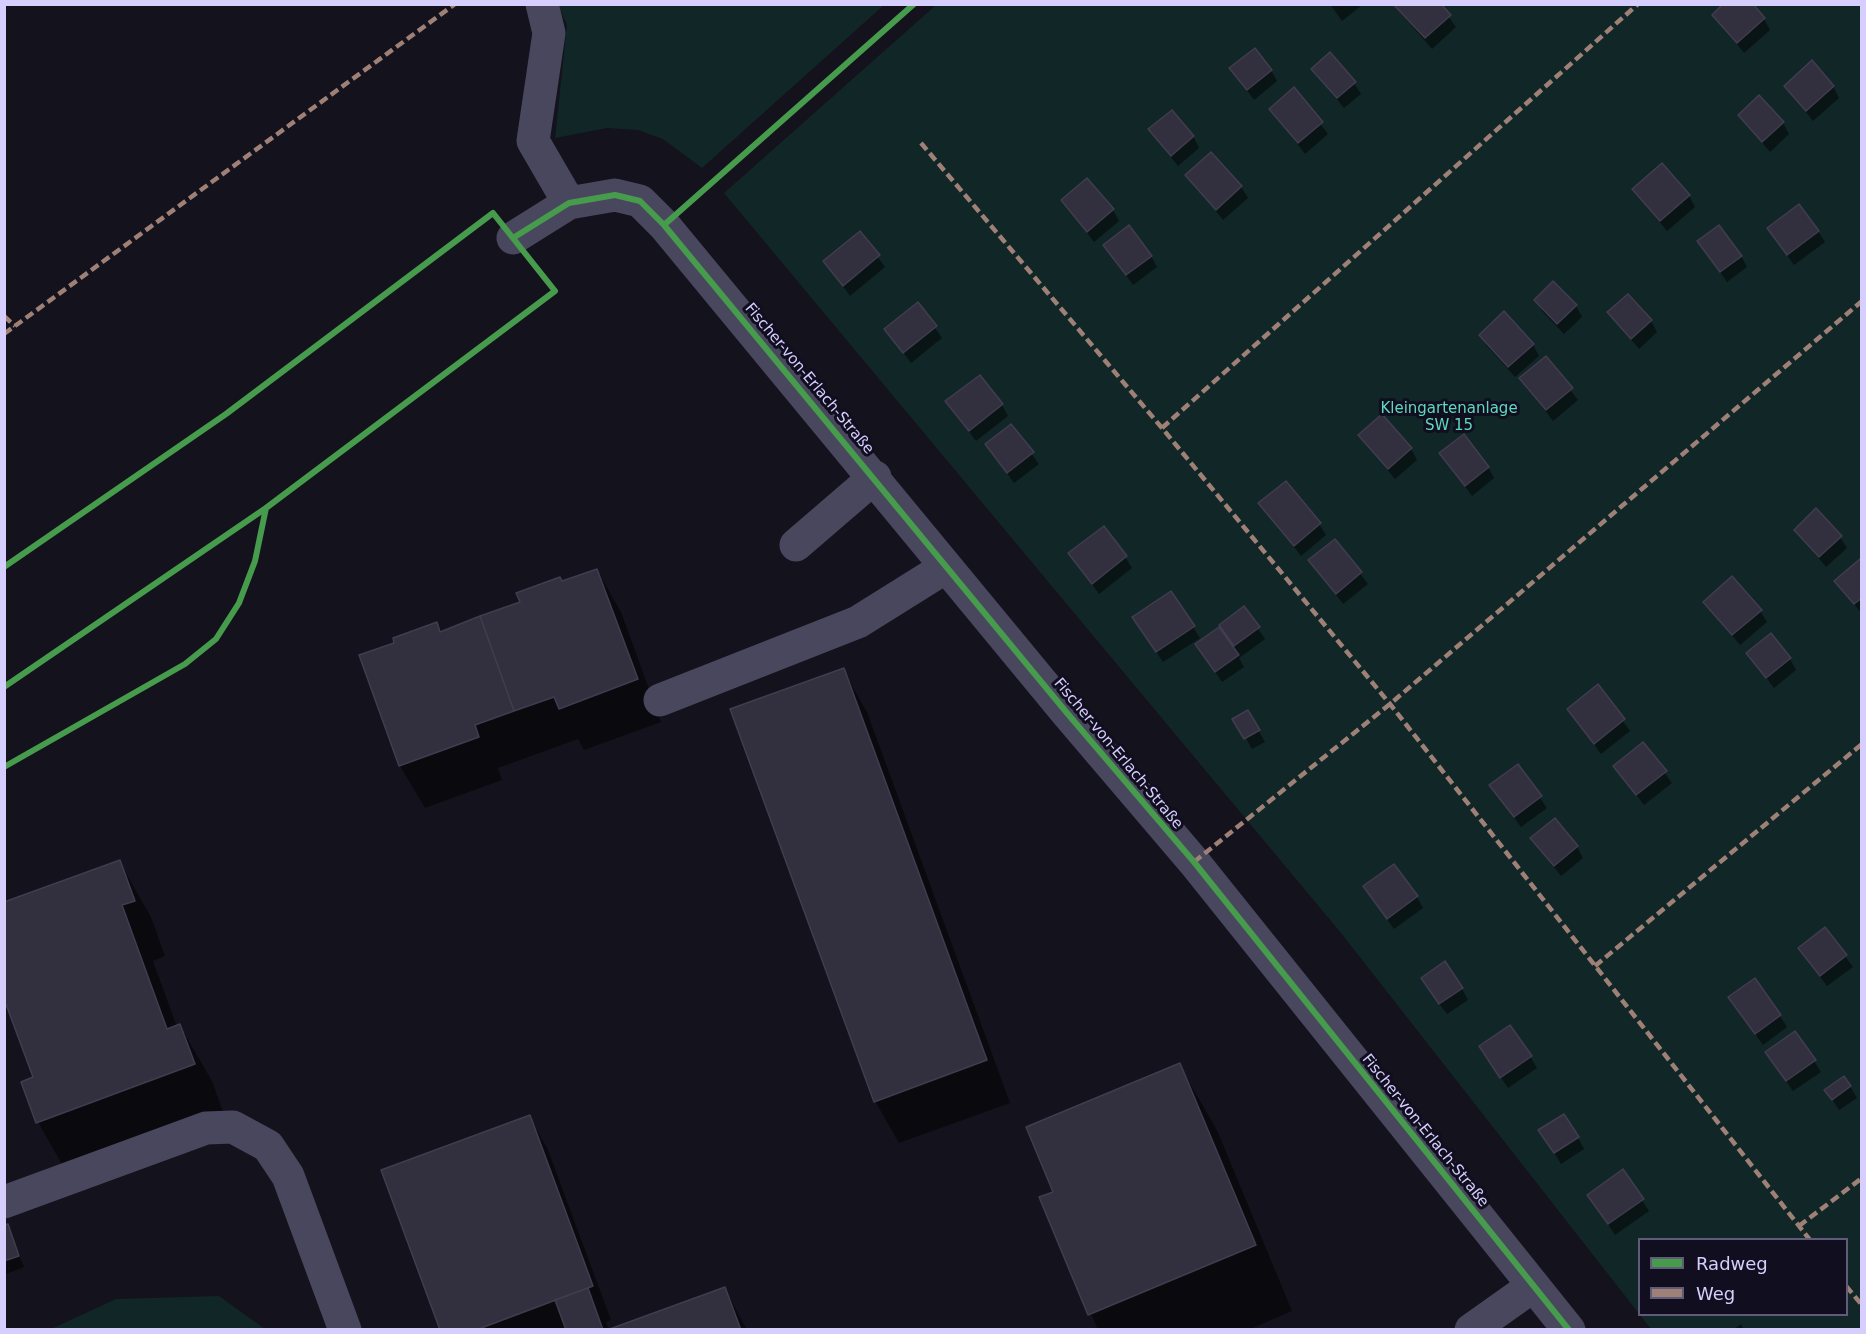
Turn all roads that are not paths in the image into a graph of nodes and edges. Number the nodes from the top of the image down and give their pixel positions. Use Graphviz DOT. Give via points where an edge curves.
graph roads {
  1 [pos="542,4"];
  2 [pos="569,203"];
  3 [pos="513,238"];
  4 [pos="875,477"];
  5 [pos="796,545"];
  6 [pos="946,567"];
  7 [pos="660,700"];
  8 [pos="4,1202"];
  9 [pos="1533,1286"];
  10 [pos="345,1329"];
  11 [pos="1471,1329"];
  12 [pos="1569,1329"];
  1 -- 2 [label="street" via="549,33 533,141"];
  2 -- 3 [label="street"];
  2 -- 4 [label="street, Fischer-von-Erlach-Straße" via="615,195 640,201"];
  4 -- 5 [label="street"];
  4 -- 6 [label="street, Fischer-von-Erlach-Straße"];
  6 -- 7 [label="street" via="858,622"];
  6 -- 9 [label="street, Fischer-von-Erlach-Straße" via="1194,862"];
  8 -- 10 [label="street" via="206,1128 233,1127 268,1146 288,1176"];
  9 -- 11 [label="street"];
  9 -- 12 [label="street, Fischer-von-Erlach-Straße"];
}
